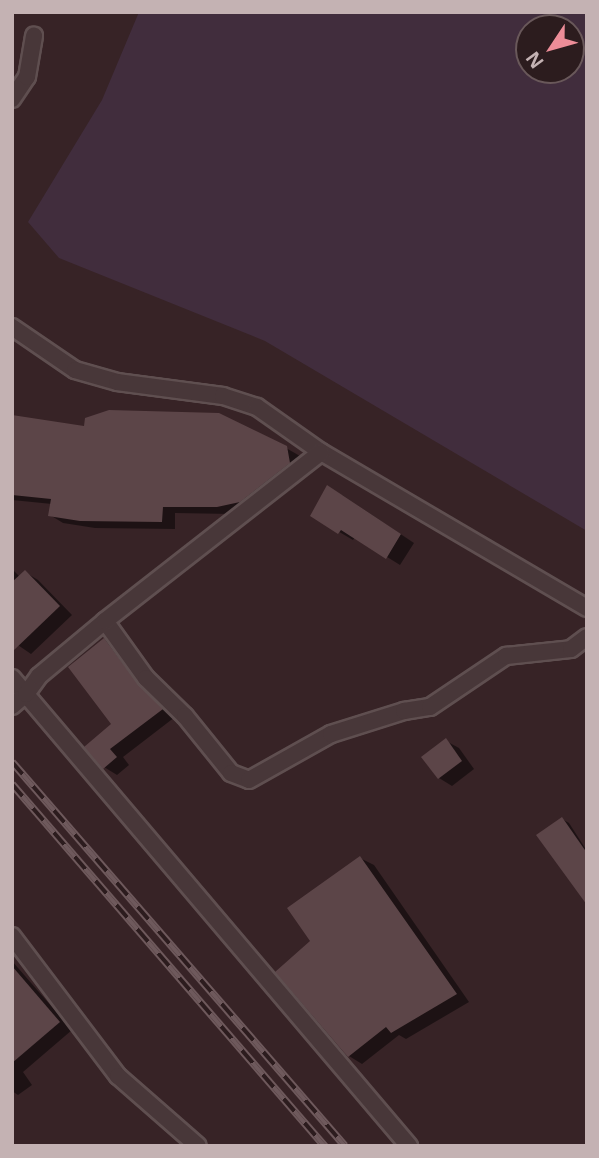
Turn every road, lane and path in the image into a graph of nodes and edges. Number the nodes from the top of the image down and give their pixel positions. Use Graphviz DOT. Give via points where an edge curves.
graph roads {
  1 [pos="34,36"];
  2 [pos="12,99"];
  3 [pos="12,327"];
  4 [pos="321,452"];
  5 [pos="587,608"];
  6 [pos="105,621"];
  7 [pos="587,637"];
  8 [pos="12,678"];
  9 [pos="26,694"];
  10 [pos="12,706"];
  11 [pos="12,936"];
  12 [pos="198,1146"];
  13 [pos="409,1146"];
  1 -- 2 [label="street" via="27,77"];
  3 -- 4 [label="street" via="75,370 117,382 223,396 257,407"];
  4 -- 5 [label="street"];
  4 -- 6 [label="street"];
  6 -- 7 [label="street" via="146,678 185,716 231,773 249,779 331,734 430,707 506,656 571,649"];
  6 -- 9 [label="street" via="38,676"];
  8 -- 9 [label="street"];
  9 -- 10 [label="street"];
  9 -- 13 [label="street"];
  11 -- 12 [label="street" via="118,1076"];
}
